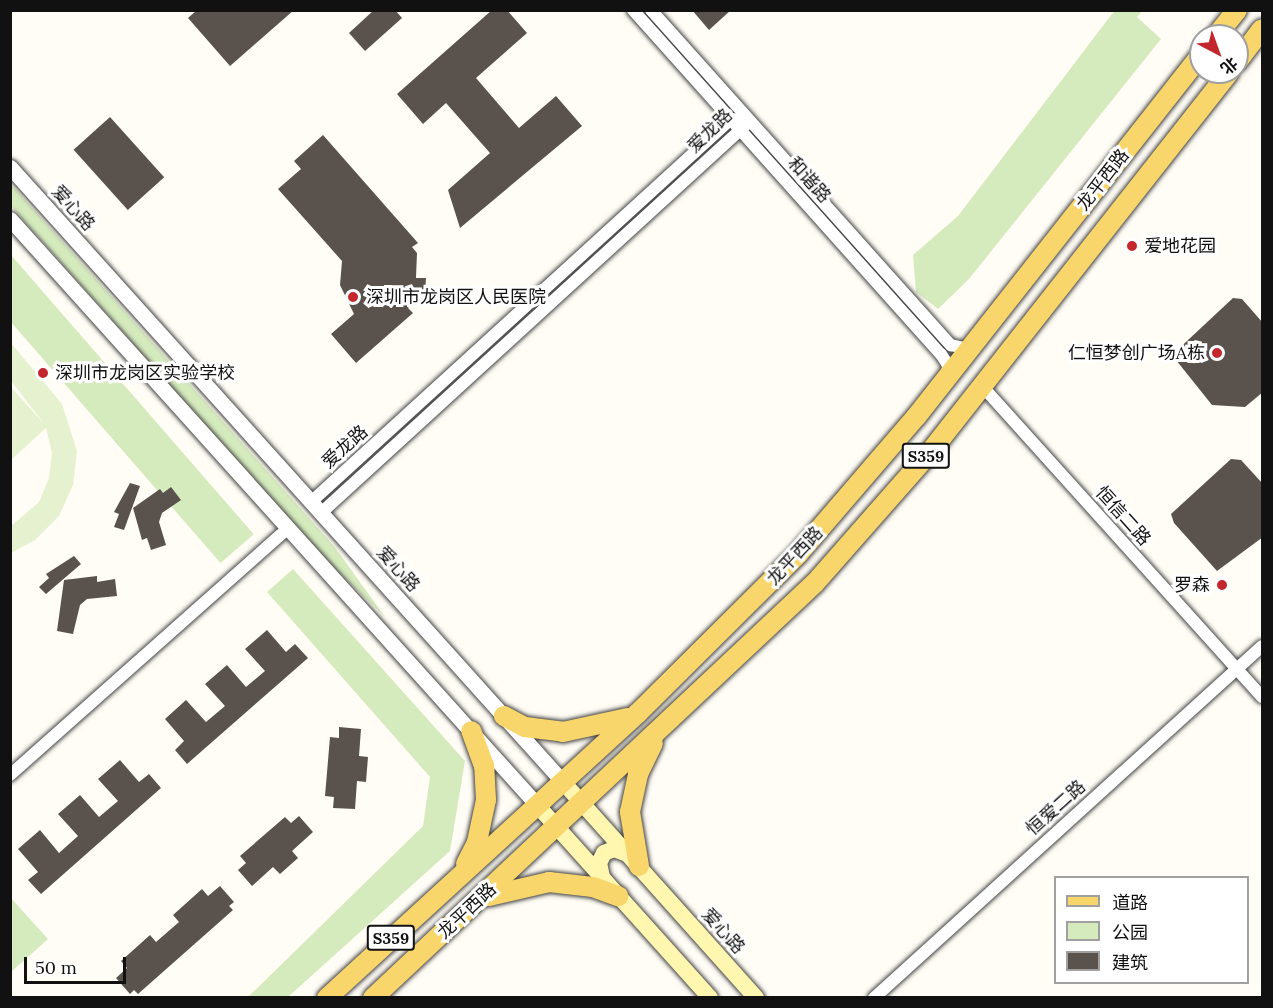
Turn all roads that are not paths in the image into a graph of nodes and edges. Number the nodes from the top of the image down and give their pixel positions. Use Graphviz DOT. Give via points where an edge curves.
graph roads {
  1 [pos="633,10"];
  2 [pos="651,10"];
  3 [pos="1237,10"];
  4 [pos="1226,24"];
  5 [pos="1263,29"];
  6 [pos="1249,47"];
  7 [pos="1189,71"];
  8 [pos="1220,84"];
  9 [pos="730,119"];
  10 [pos="750,121"];
  11 [pos="740,129"];
  12 [pos="10,167"];
  13 [pos="10,219"];
  14 [pos="969,349"];
  15 [pos="947,378"];
  16 [pos="983,387"];
  17 [pos="316,507"];
  18 [pos="288,528"];
  19 [pos="1263,646"];
  20 [pos="1237,669"];
  21 [pos="1263,697"];
  22 [pos="638,713"];
  23 [pos="504,716"];
  24 [pos="664,726"];
  25 [pos="471,731"];
  26 [pos="10,775"];
  27 [pos="563,782"];
  28 [pos="582,803"];
  29 [pos="537,805"];
  30 [pos="557,826"];
  31 [pos="634,860"];
  32 [pos="602,877"];
  33 [pos="456,879"];
  34 [pos="618,896"];
  35 [pos="479,900"];
  36 [pos="327,998"];
  37 [pos="373,998"];
  38 [pos="710,998"];
  39 [pos="756,998"];
  40 [pos="874,998"];
  1 -- 9 [label="street, 和谐路"];
  2 -- 10 [label="street, 和谐路"];
  3 -- 4 [label="main road"];
  5 -- 6 [label="main road"];
  7 -- 14 [label="main road, 龙平西路 / S359"];
  8 -- 16 [label="main road, 龙平西路 / S359"];
  9 -- 10 [label="street, 爱龙路"];
  9 -- 11 [label="street, 和谐路"];
  9 -- 17 [label="street, 爱龙路"];
  10 -- 11 [label="street, 爱龙路"];
  10 -- 14 [label="street, 和谐路" via="951,345"];
  11 -- 15 [label="street, 和谐路" via="941,354 948,365"];
  11 -- 17 [label="street, 爱龙路"];
  12 -- 17 [label="street, 爱心路"];
  13 -- 18 [label="street"];
  14 -- 15 [label="main road, 龙平西路 / S359"];
  15 -- 22 [label="main road, 龙平西路 / S359" via="798,554"];
  16 -- 20 [label="street, 恒信二路"];
  16 -- 24 [label="main road, 龙平西路 / S359" via="815,583"];
  17 -- 23 [label="street, 爱心路"];
  18 -- 25 [label="street"];
  18 -- 26 [label="street"];
  19 -- 20 [label="street, 恒爱二路"];
  20 -- 21 [label="street, 恒信二路"];
  20 -- 40 [label="street, 恒爱二路"];
  22 -- 23 [label="main road" via="613,724 563,732 525,727"];
  22 -- 27 [label="main road, 龙平西路 / S359"];
  23 -- 27 [label="street, 爱心路"];
  24 -- 28 [label="main road, 龙平西路 / S359"];
  24 -- 31 [label="main road" via="647,752 633,794"];
  25 -- 29 [label="street"];
  25 -- 33 [label="main road" via="484,766 486,800 477,842"];
  27 -- 28 [label="main road, 爱心路"];
  27 -- 29 [label="main road, 龙平西路 / S359"];
  28 -- 30 [label="main road, 龙平西路 / S359"];
  28 -- 31 [label="main road, 爱心路"];
  29 -- 30 [label="main road"];
  29 -- 33 [label="main road, 龙平西路 / S359"];
  30 -- 32 [label="main road"];
  30 -- 35 [label="main road, 龙平西路 / S359"];
  31 -- 32 [label="main road" via="614,849 604,853 599,863"];
  31 -- 39 [label="main road, 爱心路"];
  32 -- 34 [label="main road"];
  33 -- 36 [label="main road, 龙平西路 / S359"];
  34 -- 35 [label="main road" via="593,887 549,882 503,890"];
  34 -- 38 [label="main road"];
  35 -- 37 [label="main road, 龙平西路 / S359"];
}
